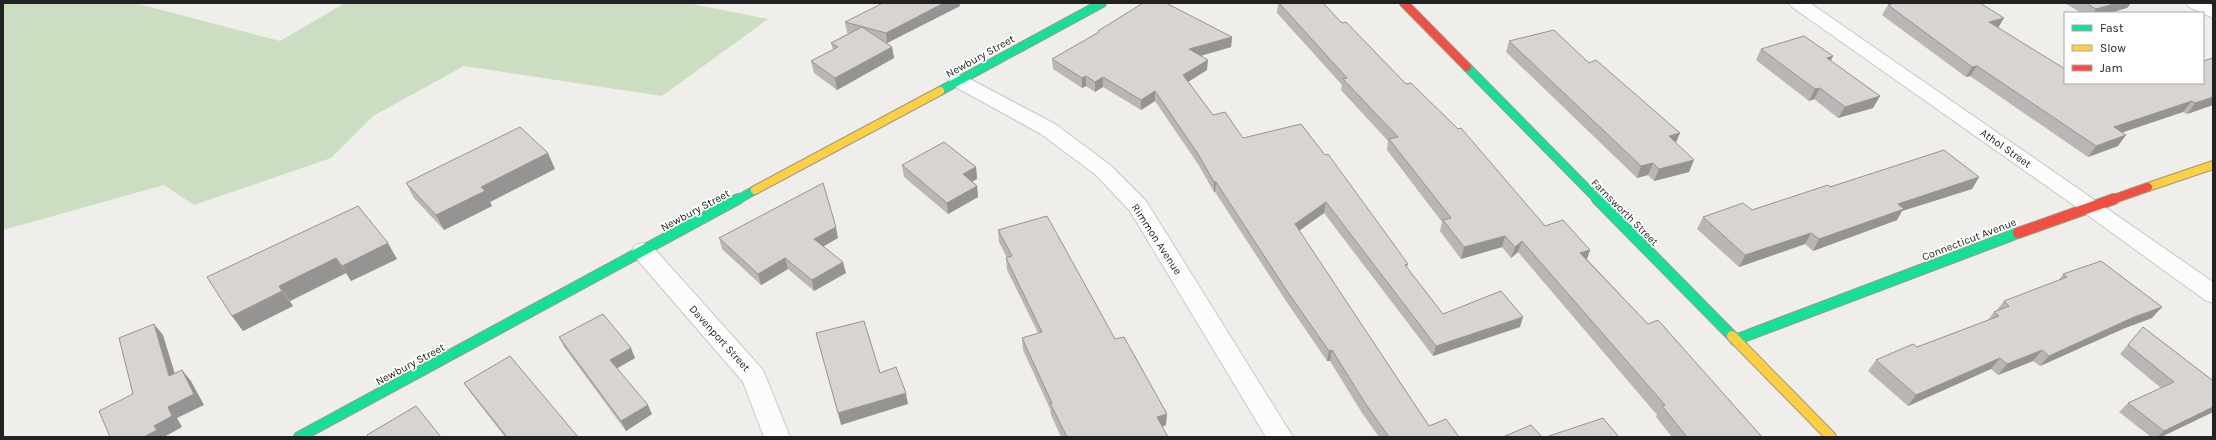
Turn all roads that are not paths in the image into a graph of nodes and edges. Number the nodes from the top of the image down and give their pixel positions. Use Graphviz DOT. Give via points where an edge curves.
graph roads {
  1 [pos="1102,3"];
  2 [pos="1404,3"];
  3 [pos="1798,3"];
  4 [pos="2195,3"];
  5 [pos="2213,13"];
  6 [pos="959,80"];
  7 [pos="2213,165"];
  8 [pos="2090,206"];
  9 [pos="643,251"];
  10 [pos="2213,294"];
  11 [pos="1734,340"];
  12 [pos="299,437"];
  13 [pos="777,437"];
  14 [pos="1280,437"];
  15 [pos="1831,437"];
  1 -- 6 [label="street, Newbury Street"];
  2 -- 11 [label="street, Farnsworth Street"];
  3 -- 8 [label="street, Athol Street"];
  4 -- 5 [label="street"];
  6 -- 9 [label="street, Newbury Street"];
  6 -- 14 [label="street, Rimmon Avenue" via="1048,129 1103,170 1138,206"];
  7 -- 8 [label="street, Connecticut Avenue"];
  8 -- 10 [label="street, Athol Street"];
  8 -- 11 [label="street, Connecticut Avenue"];
  9 -- 12 [label="street, Newbury Street"];
  9 -- 13 [label="street, Davenport Street" via="754,377"];
  11 -- 15 [label="street, Farnsworth Street"];
}
